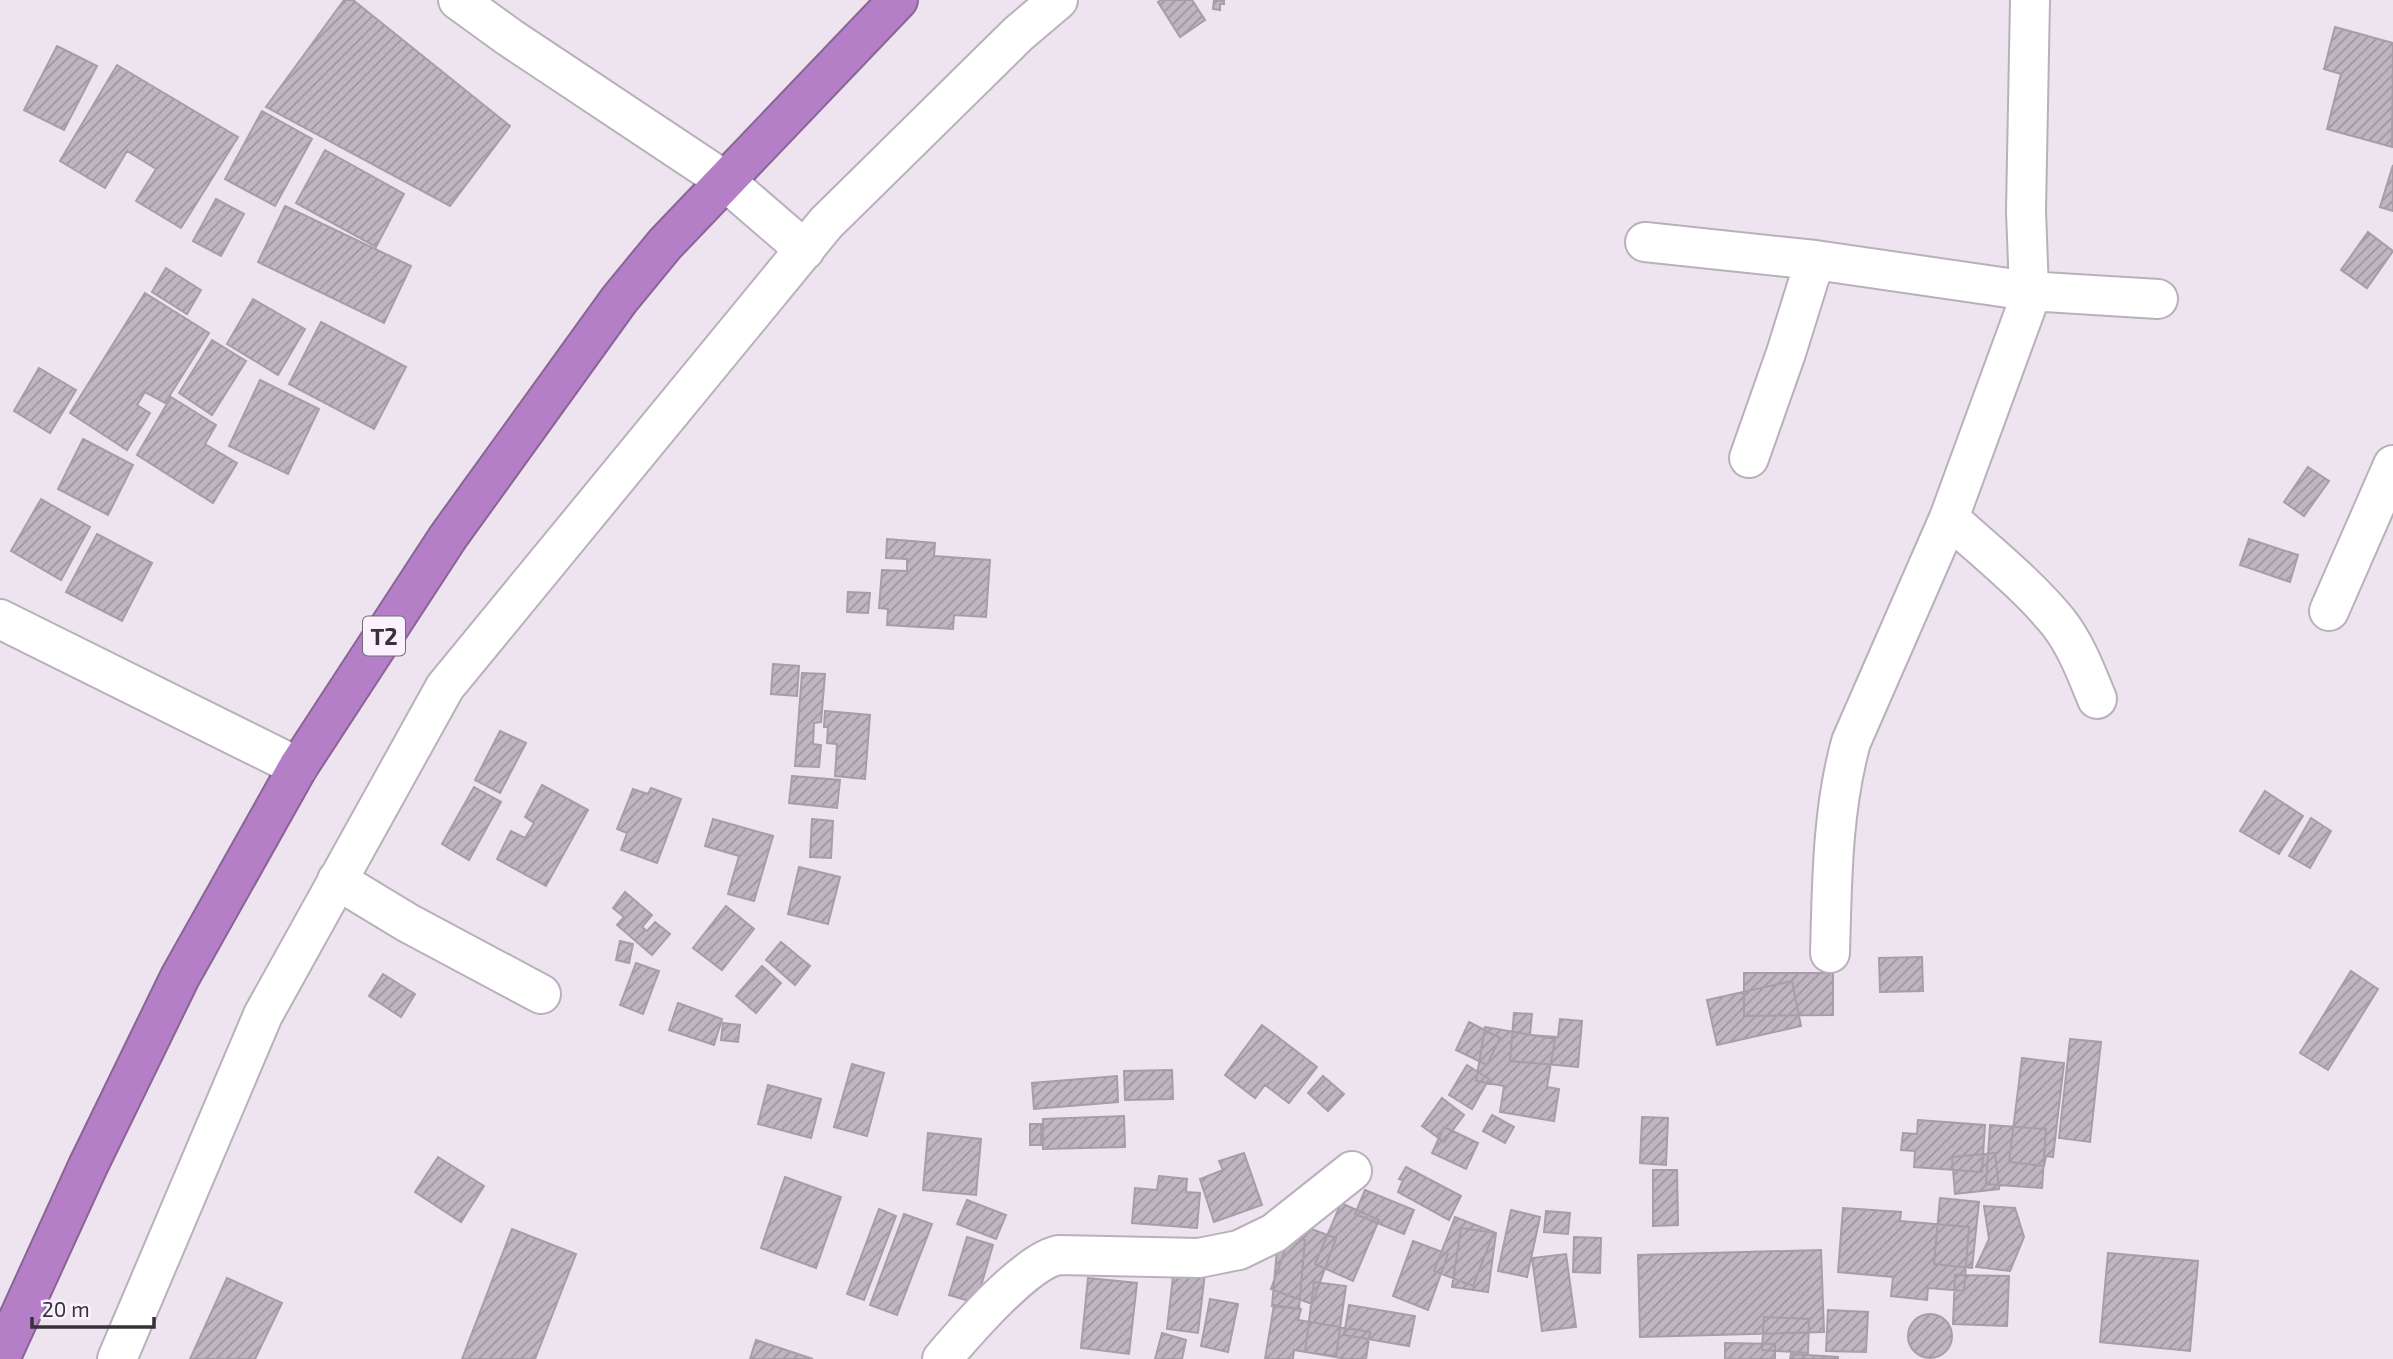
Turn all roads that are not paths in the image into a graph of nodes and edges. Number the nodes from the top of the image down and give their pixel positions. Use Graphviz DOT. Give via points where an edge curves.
graph roads {
  1 [pos="458,0"];
  2 [pos="898,0"];
  3 [pos="1058,0"];
  4 [pos="2029,0"];
  5 [pos="724,180"];
  6 [pos="1645,242"];
  7 [pos="805,250"];
  8 [pos="1815,260"];
  9 [pos="2029,291"];
  10 [pos="2158,299"];
  11 [pos="1749,458"];
  12 [pos="2393,465"];
  13 [pos="1949,518"];
  14 [pos="2329,611"];
  15 [pos="0,619"];
  16 [pos="2097,699"];
  17 [pos="298,767"];
  18 [pos="337,880"];
  19 [pos="1830,953"];
  20 [pos="541,994"];
  21 [pos="1352,1171"];
  22 [pos="0,1359"];
  23 [pos="117,1359"];
  24 [pos="942,1359"];
  1 -- 5 [label="street"];
  2 -- 5 [label="highway, T2"];
  3 -- 7 [label="street" via="826,223"];
  4 -- 9 [label="street"];
  5 -- 7 [label="street"];
  5 -- 17 [label="highway, T2" via="619,300 535,414 448,537"];
  6 -- 8 [label="street"];
  7 -- 18 [label="street" via="445,687"];
  8 -- 9 [label="street"];
  8 -- 11 [label="street"];
  9 -- 10 [label="street"];
  9 -- 13 [label="street"];
  12 -- 14 [label="street"];
  13 -- 16 [label="street" via="2058,622"];
  13 -- 19 [label="street" via="1850,742 1836,817"];
  15 -- 17 [label="street"];
  17 -- 22 [label="highway, T2" via="180,977"];
  18 -- 20 [label="street"];
  18 -- 23 [label="street" via="263,1014"];
  21 -- 24 [label="street" via="1274,1233 1239,1250 1199,1258 1046,1257 963,1333"];
}
